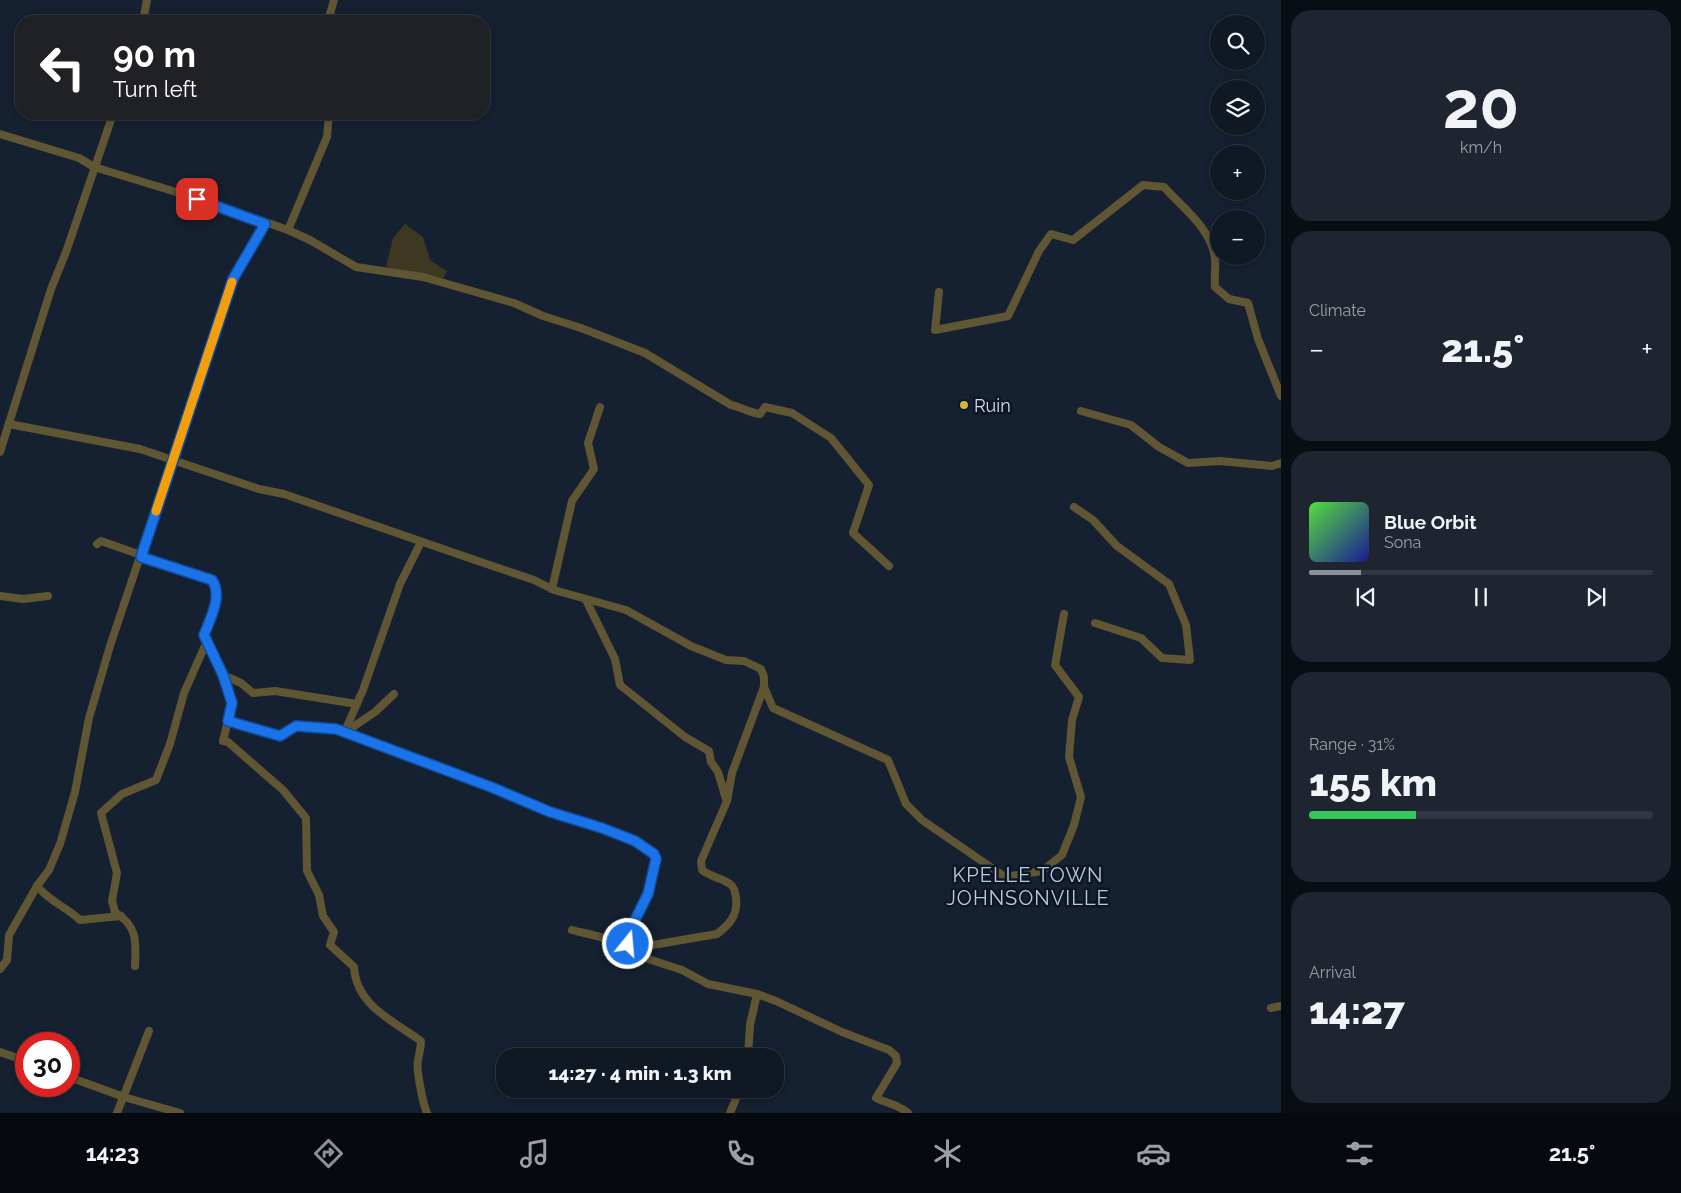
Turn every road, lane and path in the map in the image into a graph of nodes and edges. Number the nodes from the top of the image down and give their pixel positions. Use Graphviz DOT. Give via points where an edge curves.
graph roads {
  1 [pos="147,0"];
  2 [pos="334,0"];
  3 [pos="144,15"];
  4 [pos="330,15"];
  5 [pos="111,120"];
  6 [pos="328,120"];
  7 [pos="0,134"];
  8 [pos="94,166"];
  9 [pos="265,224"];
  10 [pos="288,230"];
  11 [pos="939,292"];
  12 [pos="1281,396"];
  13 [pos="600,407"];
  14 [pos="1081,411"];
  15 [pos="9,424"];
  16 [pos="0,452"];
  17 [pos="172,461"];
  18 [pos="1281,463"];
  19 [pos="1074,507"];
  20 [pos="421,542"];
  21 [pos="97,544"];
  22 [pos="141,557"];
  23 [pos="889,566"];
  24 [pos="552,589"];
  25 [pos="0,596"];
  26 [pos="48,596"];
  27 [pos="586,600"];
  28 [pos="1064,614"];
  29 [pos="1094,623"];
  30 [pos="207,641"];
  31 [pos="223,675"];
  32 [pos="764,687"];
  33 [pos="394,694"];
  34 [pos="357,704"];
  35 [pos="228,721"];
  36 [pos="344,733"];
  37 [pos="727,801"];
  38 [pos="37,886"];
  39 [pos="121,916"];
  40 [pos="572,930"];
  41 [pos="629,949"];
  42 [pos="135,966"];
  43 [pos="0,969"];
  44 [pos="757,994"];
  45 [pos="1281,1006"];
  46 [pos="1271,1008"];
  47 [pos="149,1031"];
  48 [pos="749,1048"];
  49 [pos="0,1052"];
  50 [pos="15,1057"];
  51 [pos="80,1081"];
  52 [pos="124,1097"];
  53 [pos="736,1098"];
  54 [pos="117,1113"];
  55 [pos="180,1113"];
  56 [pos="427,1113"];
  57 [pos="730,1113"];
  58 [pos="908,1113"];
  1 -- 3 [label="street"];
  2 -- 4 [label="street"];
  5 -- 8 [label="street"];
  6 -- 10 [label="street" via="327,137"];
  7 -- 8 [label="street" via="79,158"];
  8 -- 9 [label="street" via="209,202"];
  8 -- 15 [label="street"];
  9 -- 10 [label="street"];
  9 -- 17 [label="street" via="233,279"];
  10 -- 23 [label="street" via="356,267 423,277 514,303 644,353 731,405 760,414 765,407 785,411 809,422 831,438 869,485 853,533"];
  11 -- 12 [label="street" via="935,330 1008,316 1050,234 1073,240 1143,185 1164,187 1194,217 1211,243 1215,287 1229,299 1248,303 1258,339"];
  13 -- 24 [label="street" via="588,444 594,469 572,501"];
  14 -- 18 [label="street" via="1131,425 1159,447 1188,463 1220,461 1272,466"];
  15 -- 16 [label="street"];
  15 -- 17 [label="street" via="140,449"];
  17 -- 20 [label="street" via="284,494"];
  17 -- 22 [label="street"];
  19 -- 29 [label="street" via="1093,520 1117,546 1169,584 1186,625 1190,660 1162,658 1141,638"];
  20 -- 24 [label="street"];
  20 -- 34 [label="street" via="400,584"];
  21 -- 22 [label="street" via="101,541"];
  22 -- 30 [label="street" via="212,580 217,586 214,609 204,635"];
  22 -- 38 [label="street" via="92,709 75,792 60,844 49,870"];
  24 -- 27 [label="street"];
  25 -- 26 [label="street" via="23,599"];
  27 -- 32 [label="street" via="626,610 691,646 761,669"];
  27 -- 37 [label="street" via="615,659 620,686 685,737 709,751 710,762 718,772"];
  28 -- 32 [label="street" via="1055,664 1078,697 1072,720 1069,757 1081,797 1062,855 1042,871 1005,877 922,820 906,804 888,760 773,708"];
  30 -- 31 [label="street"];
  30 -- 39 [label="street" via="184,692 156,780 122,794 101,813 117,873 112,901 114,912"];
  31 -- 34 [label="street" via="253,693 275,692"];
  31 -- 35 [label="street" via="232,703"];
  32 -- 37 [label="street" via="732,773"];
  33 -- 36 [label="street" via="375,712"];
  34 -- 36 [label="street"];
  35 -- 36 [label="street" via="280,736 296,726 336,729"];
  35 -- 56 [label="street" via="223,740 283,790 306,818 307,871 319,895 324,916 334,932 330,945 354,967 355,982 368,1004 421,1041 418,1078"];
  36 -- 41 [label="street" via="550,812 602,828 648,849 656,859 648,894 630,936"];
  37 -- 41 [label="street" via="701,861 702,870 729,883 734,889 737,911 729,925 717,934"];
  38 -- 39 [label="street" via="47,898 67,908 80,920"];
  38 -- 43 [label="street" via="9,936 7,960"];
  39 -- 42 [label="street" via="137,938"];
  40 -- 41 [label="street"];
  41 -- 44 [label="street" via="633,954 682,970 708,984"];
  44 -- 48 [label="street"];
  44 -- 58 [label="street" via="889,1050 896,1056 896,1063 876,1098"];
  45 -- 46 [label="street"];
  47 -- 52 [label="street"];
  49 -- 50 [label="street"];
  51 -- 52 [label="street"];
  52 -- 54 [label="street"];
  52 -- 55 [label="street"];
  53 -- 57 [label="street"];
}
